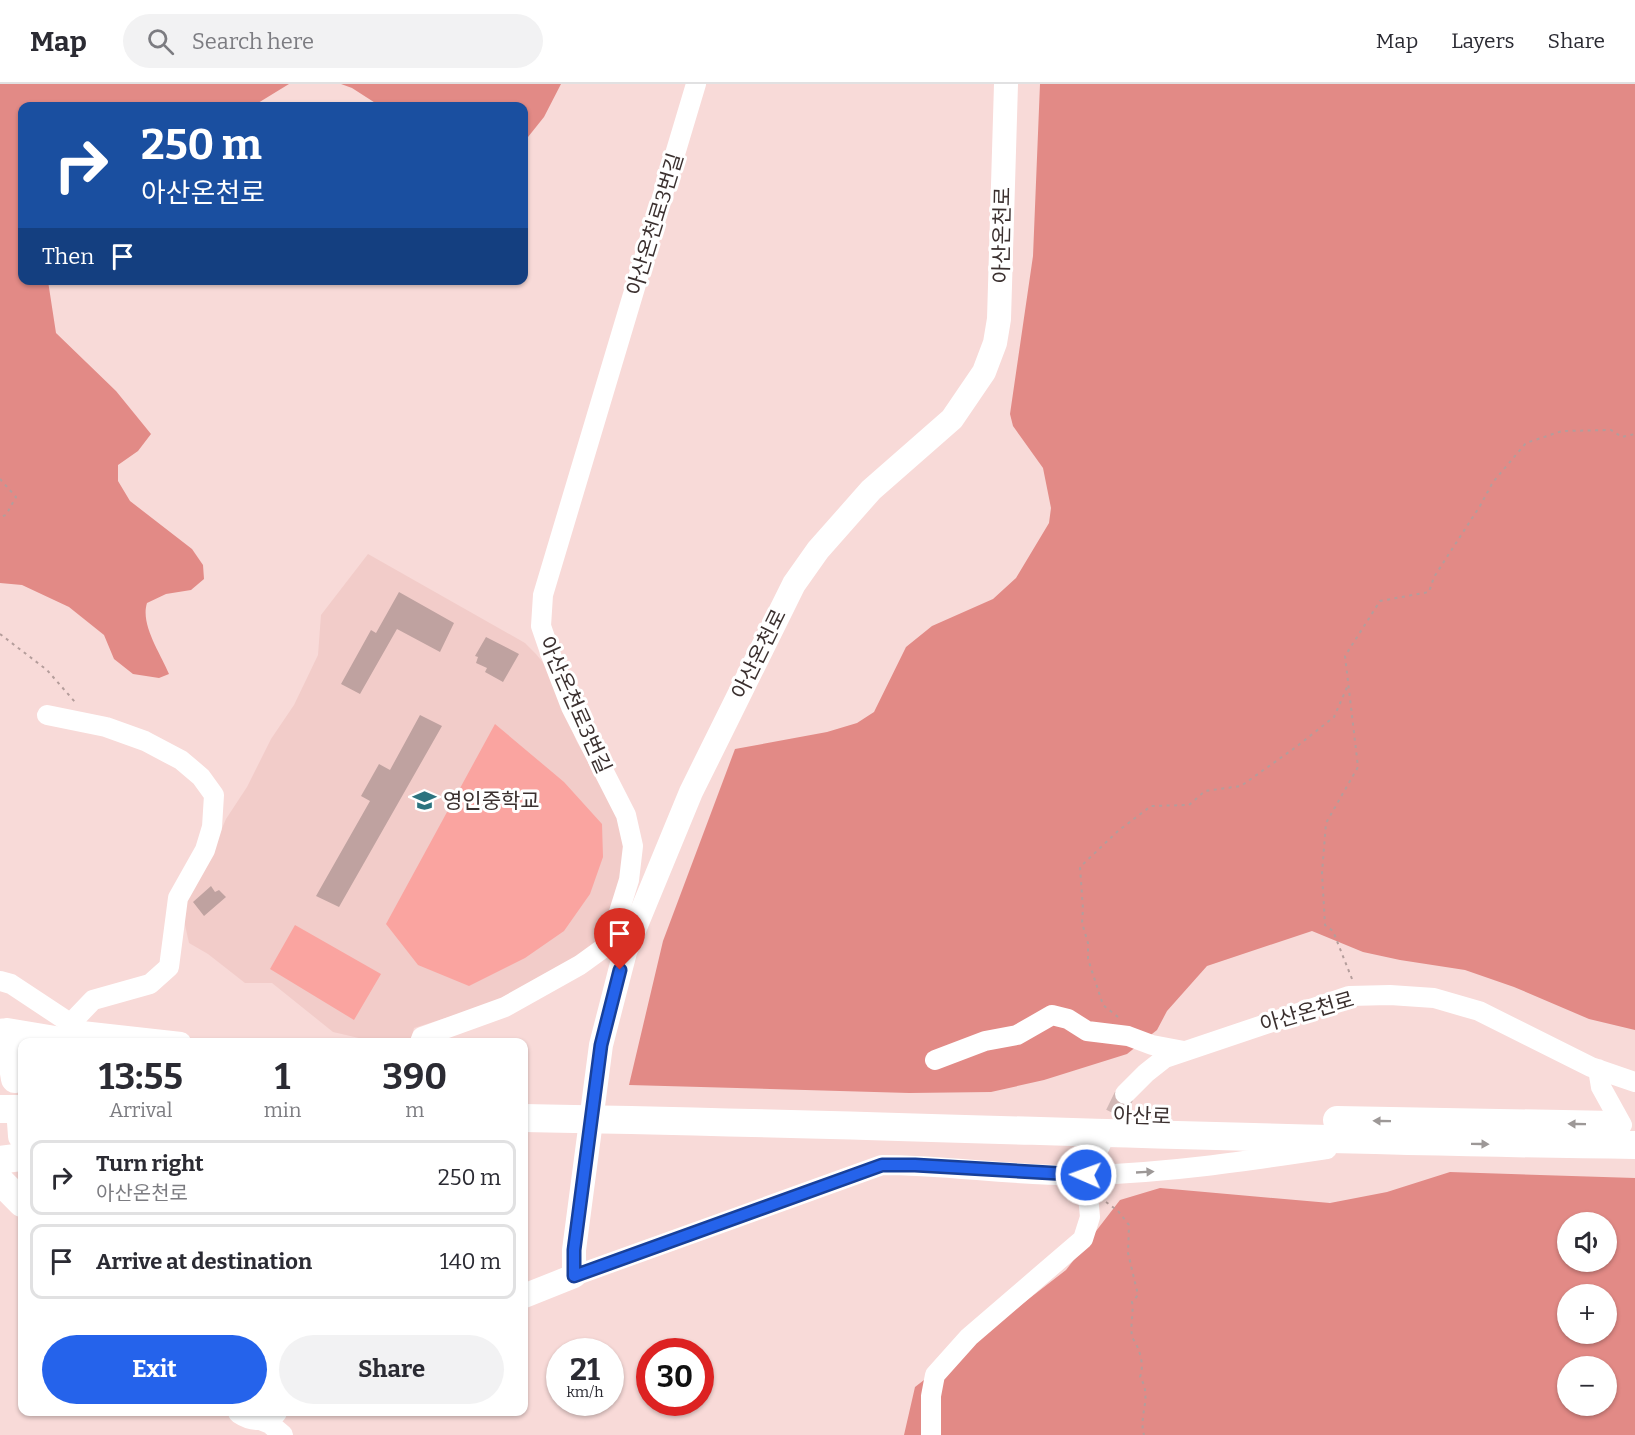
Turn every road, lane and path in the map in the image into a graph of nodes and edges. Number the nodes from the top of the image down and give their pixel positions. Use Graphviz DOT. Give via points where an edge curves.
graph roads {
  1 [pos="696,84"];
  2 [pos="1006,84"];
  3 [pos="1635,434"];
  4 [pos="0,479"];
  5 [pos="0,517"];
  6 [pos="0,634"];
  7 [pos="1348,685"];
  8 [pos="76,703"];
  9 [pos="46,715"];
  10 [pos="618,947"];
  11 [pos="0,981"];
  12 [pos="1349,996"];
  13 [pos="1120,1019"];
  14 [pos="4,1032"];
  15 [pos="66,1036"];
  16 [pos="145,1038"];
  17 [pos="422,1038"];
  18 [pos="1184,1051"];
  19 [pos="935,1060"];
  20 [pos="1598,1069"];
  21 [pos="1635,1082"];
  22 [pos="13,1088"];
  23 [pos="1125,1094"];
  24 [pos="528,1104"];
  25 [pos="568,1111"];
  26 [pos="651,1112"];
  27 [pos="528,1117"];
  28 [pos="1630,1132"];
  29 [pos="1421,1143"];
  30 [pos="1101,1144"];
  31 [pos="18,1158"];
  32 [pos="0,1160"];
  33 [pos="0,1181"];
  34 [pos="1087,1185"];
  35 [pos="18,1199"];
  36 [pos="574,1276"];
  37 [pos="528,1294"];
  38 [pos="264,1420"];
  39 [pos="235,1435"];
  40 [pos="931,1435"];
  41 [pos="1144,1435"];
  1 -- 10 [label="street, 아산온천로3번길" via="543,595 541,627 551,655 571,706 626,815 633,846"];
  2 -- 10 [label="main road, 아산온천로" via="999,319 984,372 952,419 871,490 794,584"];
  3 -- 7 [label="path" via="1622,437 1611,430 1562,431 1526,443 1493,482 1434,577 1430,592 1380,601 1345,656"];
  4 -- 5 [label="path" via="16,497 6,515"];
  6 -- 8 [label="path" via="47,670"];
  7 -- 12 [label="path" via="1358,767 1326,823 1322,873 1325,926 1333,931 1352,978"];
  7 -- 13 [label="path" via="1334,717 1262,773 1241,786 1204,791 1189,805 1151,806 1080,867 1088,959 1103,1005"];
  9 -- 15 [label="street" via="106,727 145,741 181,760 214,795 206,850 178,898 169,967 150,984 93,1000"];
  10 -- 17 [label="street" via="505,1007"];
  10 -- 36 [label="main road, 아산온천로" via="601,1045"];
  11 -- 15 [label="street" via="11,984"];
  12 -- 18 [label="street, 아산온천로"];
  12 -- 20 [label="street, 아산온천로" via="1434,998 1479,1011"];
  14 -- 15 [label="highway"];
  14 -- 22 [label="highway"];
  15 -- 16 [label="street" via="82,1031"];
  18 -- 19 [label="street" via="1088,1030 1052,1015 1017,1035 985,1041"];
  18 -- 23 [label="street, 아산온천로" via="1165,1058"];
  20 -- 21 [label="street, 아산온천로"];
  20 -- 28 [label="street" via="1601,1087"];
  24 -- 25 [label="highway"];
  25 -- 26 [label="highway"];
  25 -- 27 [label="highway"];
  28 -- 26 [label="highway, 아산로, one-way" via="812,1107"];
  26 -- 29 [label="highway, 아산로"];
  29 -- 28 [label="highway, 아산로, one-way"];
  34 -- 29 [label="street, one-way" via="1328,1149"];
  30 -- 34 [label="street"];
  31 -- 32 [label="highway"];
  33 -- 35 [label="highway"];
  34 -- 36 [label="street" via="915,1165 882,1165"];
  34 -- 40 [label="street" via="1090,1217 1083,1239 969,1337 935,1375"];
  34 -- 41 [label="path" via="1118,1210 1129,1225 1128,1253 1138,1295 1132,1302 1132,1337 1143,1370 1140,1377 1147,1404 1142,1420"];
  36 -- 37 [label="main road"];
  38 -- 39 [label="main road" via="237,1428"];
}
